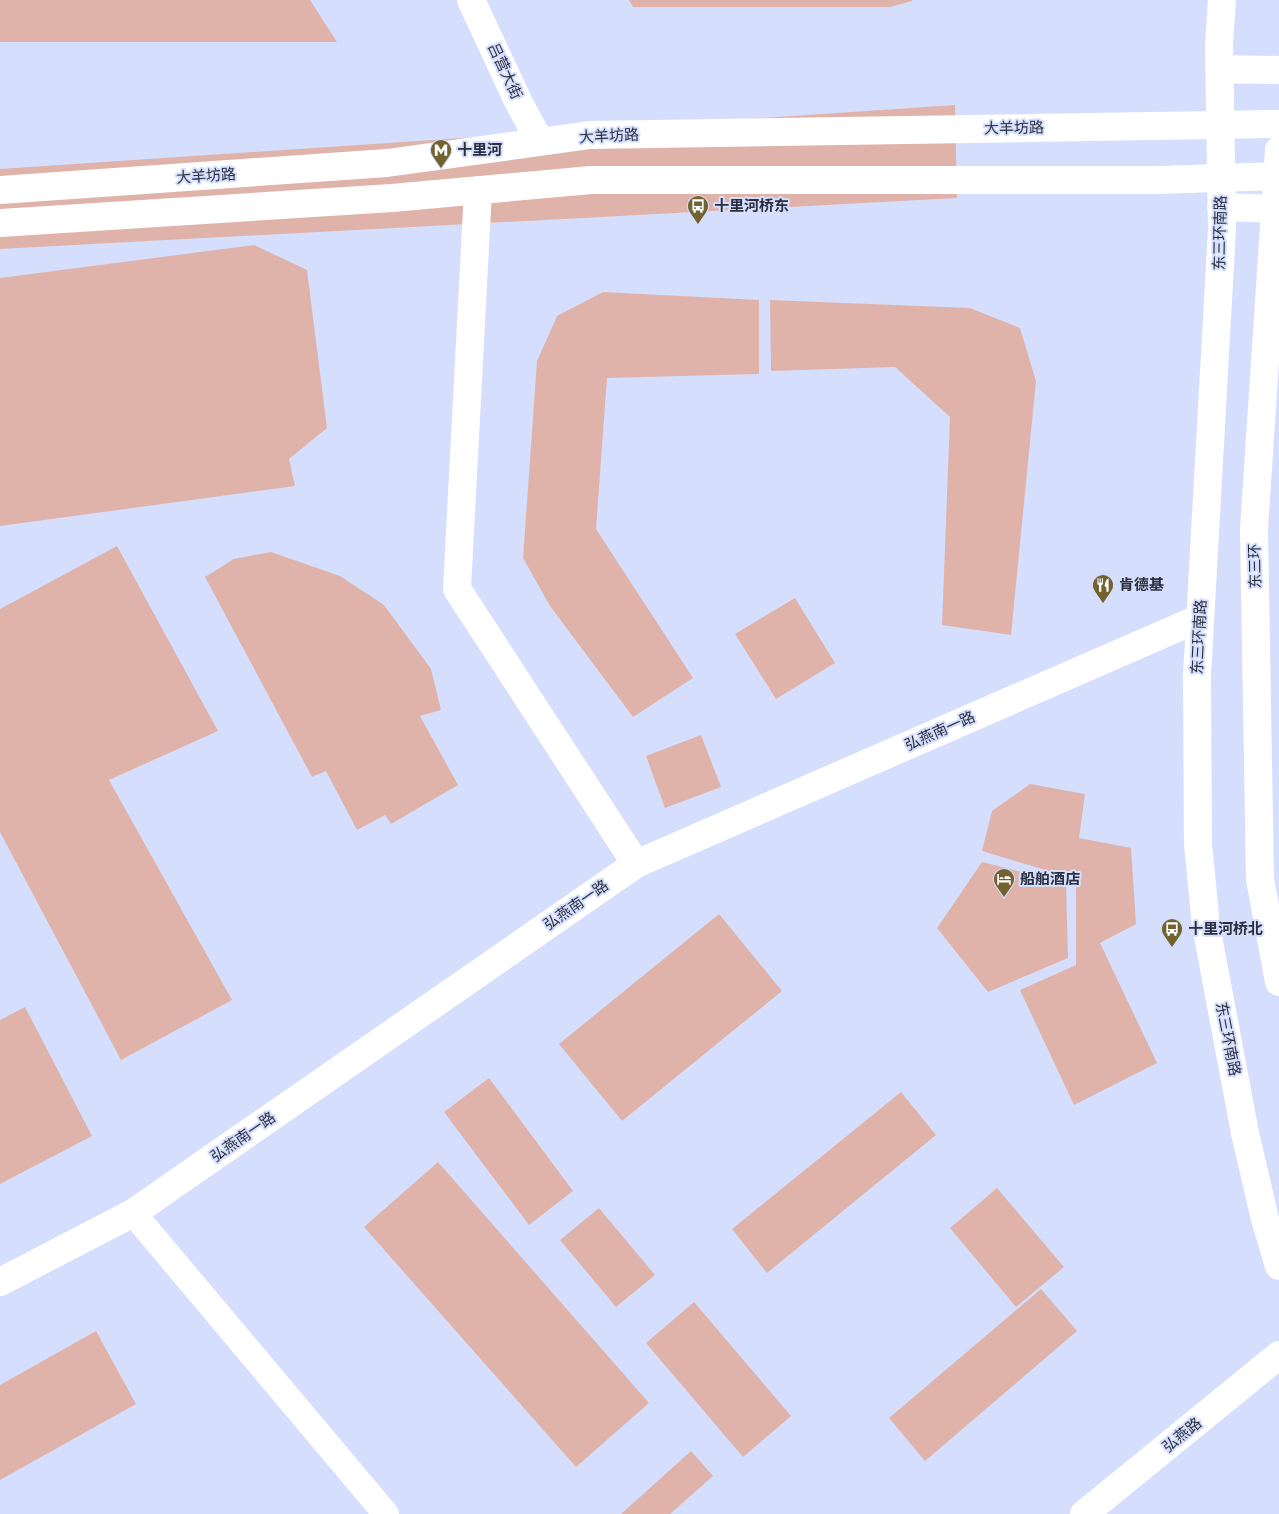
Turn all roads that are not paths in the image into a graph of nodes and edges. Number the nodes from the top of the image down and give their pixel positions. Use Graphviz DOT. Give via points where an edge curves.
graph roads {
  1 [pos="471,0"];
  2 [pos="1222,0"];
  3 [pos="1220,69"];
  4 [pos="1279,70"];
  5 [pos="1279,124"];
  6 [pos="1220,125"];
  7 [pos="540,142"];
  8 [pos="1279,150"];
  9 [pos="1279,176"];
  10 [pos="1221,178"];
  11 [pos="0,190"];
  12 [pos="478,190"];
  13 [pos="1221,207"];
  14 [pos="1279,209"];
  15 [pos="0,223"];
  16 [pos="1200,618"];
  17 [pos="636,864"];
  18 [pos="1279,982"];
  19 [pos="133,1213"];
  20 [pos="1279,1266"];
  21 [pos="0,1282"];
  22 [pos="1279,1355"];
  23 [pos="386,1514"];
  24 [pos="1084,1514"];
  1 -- 7 [label="main road, 吕营大街"];
  2 -- 3 [label="main road, 东三环南路"];
  3 -- 4 [label="main road"];
  3 -- 6 [label="main road, 东三环南路"];
  5 -- 6 [label="main road, 大羊坊路"];
  6 -- 7 [label="main road, 大羊坊路" via="600,134"];
  6 -- 10 [label="main road, 东三环南路"];
  7 -- 11 [label="main road, 大羊坊路" via="387,163"];
  8 -- 18 [label="main road, 东三环" via="1254,529 1260,879"];
  9 -- 10 [label="main road"];
  10 -- 12 [label="main road" via="591,180"];
  10 -- 13 [label="main road, 东三环南路"];
  12 -- 15 [label="main road"];
  12 -- 17 [label="main road" via="457,589"];
  13 -- 14 [label="main road"];
  13 -- 16 [label="main road, 东三环南路"];
  16 -- 17 [label="main road, 弘燕南一路"];
  16 -- 20 [label="main road, 东三环南路" via="1196,761 1198,844 1206,926 1245,1133"];
  17 -- 19 [label="main road, 弘燕南一路"];
  19 -- 21 [label="main road, 弘燕南一路"];
  19 -- 23 [label="street"];
  22 -- 24 [label="main road, 弘燕路"];
}
